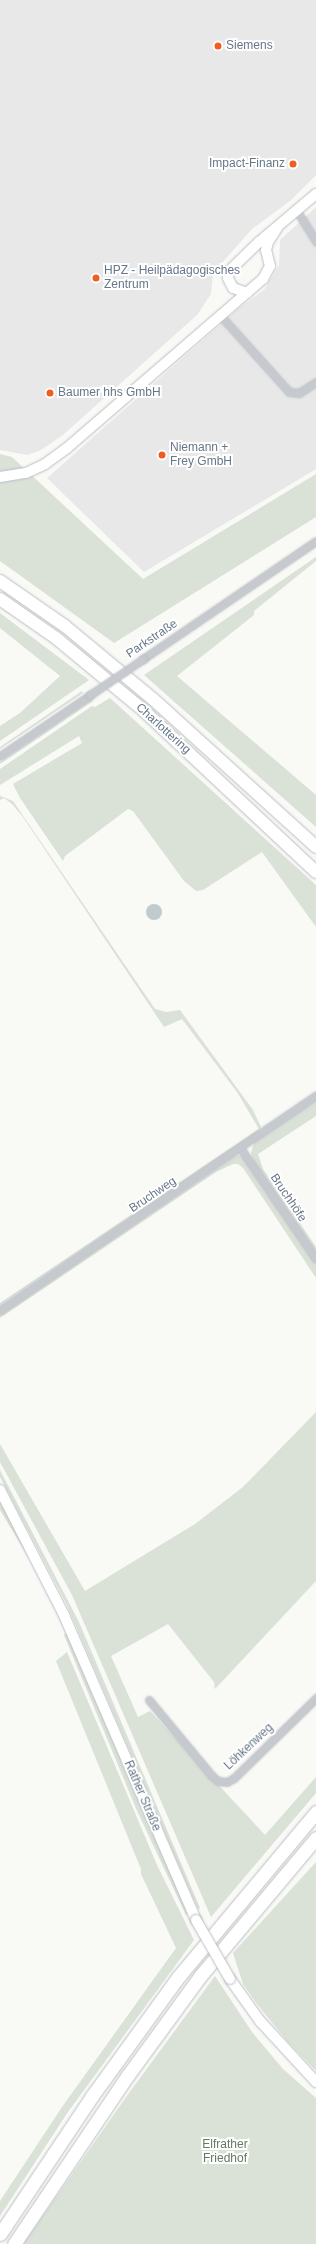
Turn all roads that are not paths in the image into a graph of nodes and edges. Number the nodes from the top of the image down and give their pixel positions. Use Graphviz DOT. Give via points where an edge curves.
graph roads {
  1 [pos="316,194"];
  2 [pos="297,211"];
  3 [pos="277,228"];
  4 [pos="316,242"];
  5 [pos="250,250"];
  6 [pos="270,266"];
  7 [pos="232,288"];
  8 [pos="247,293"];
  9 [pos="223,312"];
  10 [pos="316,382"];
  11 [pos="0,477"];
  12 [pos="316,541"];
  13 [pos="0,581"];
  14 [pos="0,599"];
  15 [pos="0,756"];
  16 [pos="316,847"];
  17 [pos="316,872"];
  18 [pos="316,1095"];
  19 [pos="241,1148"];
  20 [pos="316,1259"];
  21 [pos="0,1310"];
  22 [pos="0,1490"];
  23 [pos="316,1698"];
  24 [pos="149,1700"];
  25 [pos="316,1812"];
  26 [pos="316,1838"];
  27 [pos="316,1852"];
  28 [pos="270,1893"];
  29 [pos="316,2082"];
  30 [pos="0,2234"];
  31 [pos="14,2244"];
  1 -- 2 [label="main road"];
  2 -- 3 [label="main road"];
  2 -- 4 [label="street"];
  3 -- 5 [label="main road"];
  3 -- 6 [label="main road" via="266,250"];
  5 -- 6 [label="main road" via="261,253"];
  5 -- 7 [label="main road" via="228,272"];
  6 -- 8 [label="main road" via="263,279"];
  7 -- 8 [label="main road"];
  7 -- 9 [label="main road"];
  8 -- 9 [label="main road"];
  9 -- 10 [label="street" via="289,392 299,392"];
  9 -- 11 [label="main road" via="67,448 45,464 26,473"];
  12 -- 15 [label="street, Parkstraße, bridge"];
  13 -- 16 [label="highway, Charlottering" via="65,626 153,699"];
  14 -- 17 [label="highway, Charlottering" via="56,638 143,710"];
  18 -- 19 [label="street, Bruchweg"];
  19 -- 20 [label="street, Bruchhöfe"];
  19 -- 21 [label="street, Bruchweg"];
  22 -- 29 [label="main road, Rather Straße, bridge" via="64,1615 196,1920 230,1979 264,2027"];
  23 -- 24 [label="street, Löhkenweg" via="227,1782 218,1781 212,1776"];
  25 -- 30 [label="highway" via="179,1976 92,2096"];
  26 -- 28 [label="highway"];
  27 -- 28 [label="highway" via="289,1880"];
  28 -- 31 [label="highway" via="201,1975 128,2076"];
}
